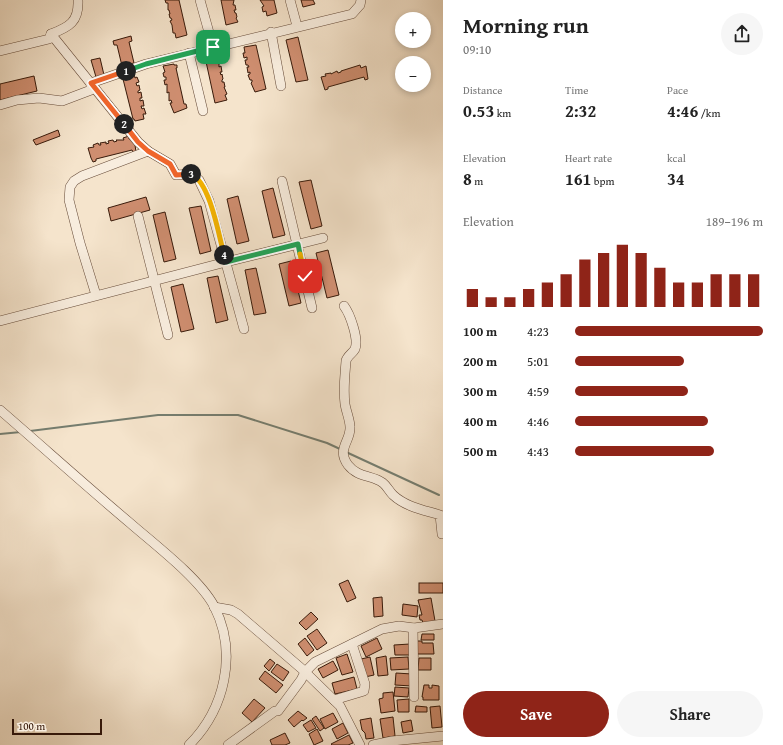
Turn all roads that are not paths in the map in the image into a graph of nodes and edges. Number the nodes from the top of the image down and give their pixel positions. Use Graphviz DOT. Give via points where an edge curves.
graph roads {
  1 [pos="78,0"];
  2 [pos="200,0"];
  3 [pos="290,0"];
  4 [pos="361,0"];
  5 [pos="297,26"];
  6 [pos="271,32"];
  7 [pos="51,34"];
  8 [pos="213,47"];
  9 [pos="0,51"];
  10 [pos="189,53"];
  11 [pos="91,83"];
  12 [pos="281,86"];
  13 [pos="0,105"];
  14 [pos="203,111"];
  15 [pos="148,151"];
  16 [pos="282,181"];
  17 [pos="138,216"];
  18 [pos="323,238"];
  19 [pos="298,244"];
  20 [pos="226,262"];
  21 [pos="154,281"];
  22 [pos="96,296"];
  23 [pos="344,306"];
  24 [pos="312,308"];
  25 [pos="0,321"];
  26 [pos="244,329"];
  27 [pos="168,335"];
  28 [pos="0,410"];
  29 [pos="443,534"];
  30 [pos="218,609"];
  31 [pos="443,624"];
  32 [pos="413,628"];
  33 [pos="352,644"];
  34 [pos="305,672"];
  35 [pos="414,697"];
  36 [pos="334,700"];
  37 [pos="443,736"];
  38 [pos="427,741"];
  39 [pos="189,745"];
  40 [pos="228,745"];
  41 [pos="360,745"];
  42 [pos="373,745"];
  1 -- 7 [label="street" via="74,20 68,27"];
  2 -- 8 [label="street"];
  3 -- 5 [label="street"];
  4 -- 5 [label="street" via="352,14"];
  5 -- 6 [label="street"];
  6 -- 8 [label="street"];
  6 -- 12 [label="street"];
  7 -- 9 [label="street" via="49,39"];
  7 -- 11 [label="street"];
  8 -- 10 [label="street"];
  10 -- 11 [label="street" via="146,64"];
  10 -- 14 [label="street"];
  11 -- 13 [label="street" via="91,90 62,101 39,98"];
  11 -- 15 [label="street"];
  15 -- 20 [label="street" via="170,164 176,175 192,174 199,180 209,201"];
  15 -- 22 [label="street" via="82,176 70,187 69,200"];
  16 -- 19 [label="street"];
  17 -- 21 [label="street"];
  18 -- 19 [label="street"];
  19 -- 20 [label="street"];
  19 -- 24 [label="street"];
  20 -- 21 [label="street"];
  20 -- 26 [label="street"];
  21 -- 22 [label="street"];
  21 -- 27 [label="street"];
  22 -- 25 [label="street"];
  23 -- 29 [label="street" via="349,314 356,340 355,348 347,358 344,382 350,428 343,453 348,465 364,476 384,484 401,501 420,510 440,515"];
  28 -- 30 [label="street" via="171,558"];
  30 -- 34 [label="street" via="231,610 244,618"];
  30 -- 39 [label="street" via="226,651 223,686 217,706"];
  31 -- 32 [label="street"];
  32 -- 33 [label="street" via="399,626 382,629"];
  32 -- 35 [label="street"];
  33 -- 34 [label="street" via="315,662"];
  33 -- 36 [label="street" via="365,684 364,691"];
  34 -- 36 [label="street"];
  34 -- 40 [label="street" via="278,711"];
  36 -- 41 [label="street" via="346,716"];
  37 -- 38 [label="street"];
  38 -- 42 [label="street"];
}
